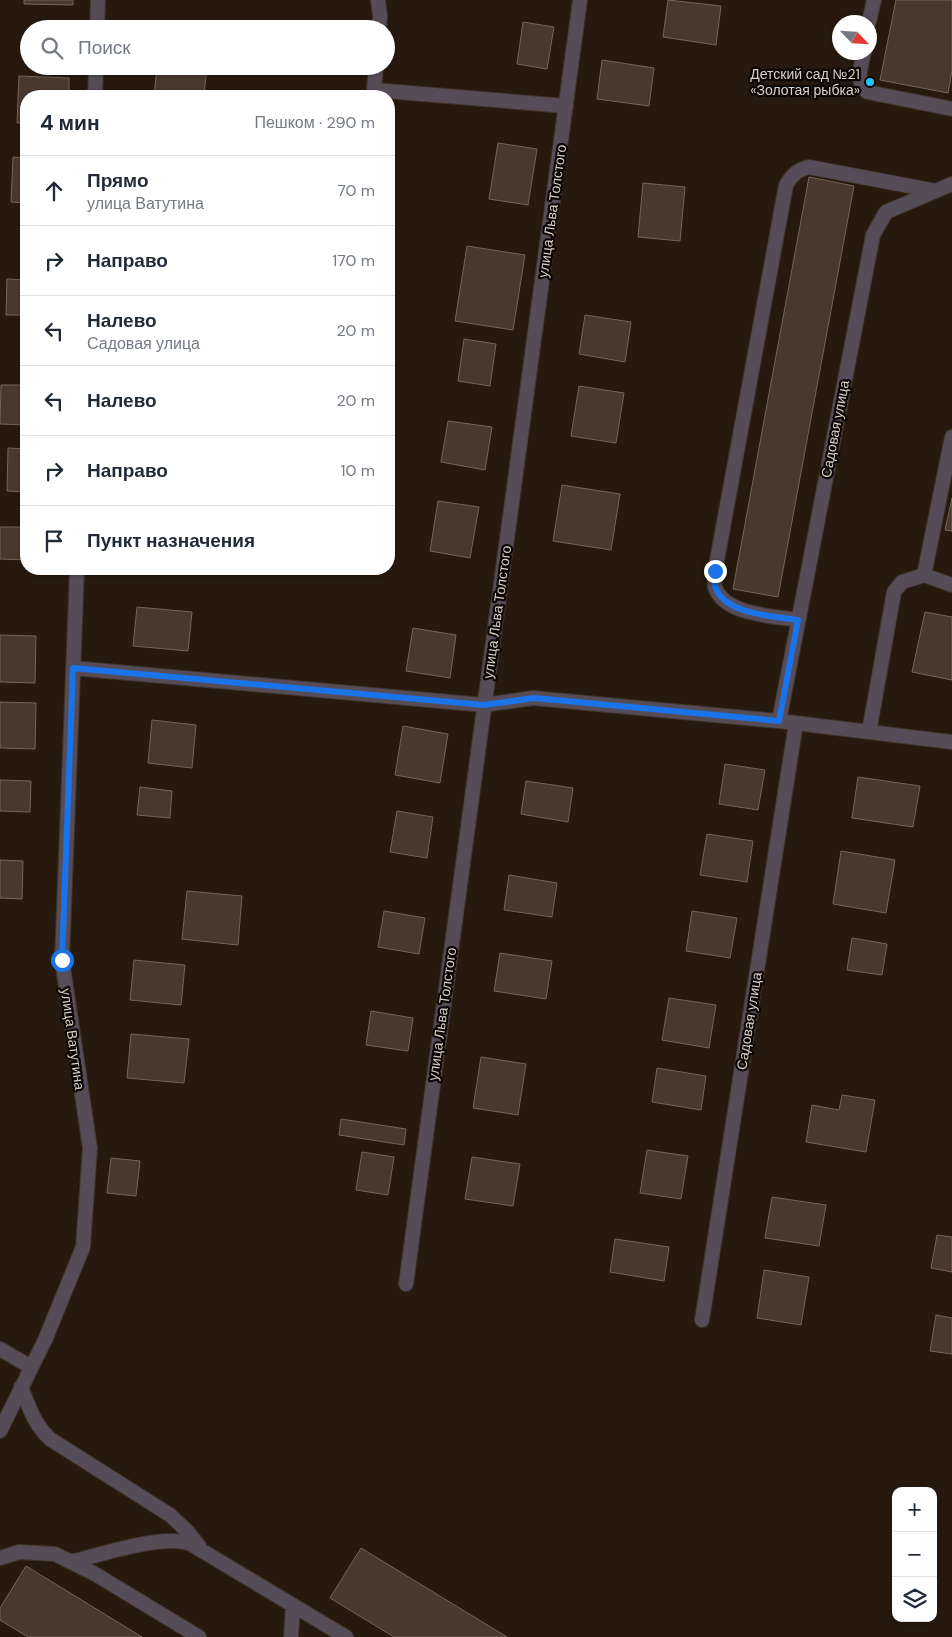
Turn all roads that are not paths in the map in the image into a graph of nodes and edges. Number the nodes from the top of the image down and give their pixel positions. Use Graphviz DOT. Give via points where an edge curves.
graph roads {
  1 [pos="98,0"];
  2 [pos="378,0"];
  3 [pos="580,0"];
  4 [pos="874,0"];
  5 [pos="871,15"];
  6 [pos="97,20"];
  7 [pos="380,20"];
  8 [pos="862,60"];
  9 [pos="96,75"];
  10 [pos="375,75"];
  11 [pos="95,90"];
  12 [pos="374,90"];
  13 [pos="395,94"];
  14 [pos="566,106"];
  15 [pos="952,109"];
  16 [pos="952,184"];
  17 [pos="936,191"];
  18 [pos="952,437"];
  19 [pos="76,575"];
  20 [pos="924,576"];
  21 [pos="952,584"];
  22 [pos="798,620"];
  23 [pos="73,668"];
  24 [pos="484,705"];
  25 [pos="779,721"];
  26 [pos="796,723"];
  27 [pos="869,732"];
  28 [pos="952,742"];
  29 [pos="406,1284"];
  30 [pos="702,1320"];
  31 [pos="0,1349"];
  32 [pos="32,1366"];
  33 [pos="21,1387"];
  34 [pos="0,1431"];
  35 [pos="202,1549"];
  36 [pos="0,1558"];
  37 [pos="71,1562"];
  38 [pos="293,1605"];
  39 [pos="199,1637"];
  40 [pos="291,1637"];
  41 [pos="346,1637"];
  1 -- 6 [label="street"];
  2 -- 7 [label="street"];
  3 -- 14 [label="street, улица Льва Толстого"];
  4 -- 5 [label="street"];
  8 -- 15 [label="street" via="860,84 867,92"];
  9 -- 11 [label="street"];
  10 -- 12 [label="street"];
  13 -- 14 [label="street"];
  14 -- 24 [label="street, улица Льва Толстого"];
  16 -- 17 [label="street, Садовая улица"];
  17 -- 22 [label="street, Садовая улица" via="886,212 873,235"];
  17 -- 22 [label="street" via="809,166 792,175 786,186 715,571 716,587 724,601 737,609"];
  18 -- 20 [label="street"];
  19 -- 23 [label="street, улица Ватутина"];
  20 -- 21 [label="street"];
  20 -- 27 [label="street" via="902,582 894,592"];
  22 -- 25 [label="street, Садовая улица"];
  23 -- 24 [label="street"];
  23 -- 32 [label="street, улица Ватутина" via="62,960 90,1148 82,1247 46,1340"];
  24 -- 25 [label="street" via="534,698"];
  24 -- 29 [label="street, улица Льва Толстого"];
  25 -- 26 [label="street"];
  26 -- 27 [label="street"];
  26 -- 30 [label="street, Садовая улица"];
  27 -- 28 [label="street"];
  31 -- 32 [label="street"];
  32 -- 33 [label="street, улица Ватутина"];
  33 -- 34 [label="street, улица Ватутина"];
  33 -- 35 [label="street" via="32,1417 50,1439 170,1515"];
  35 -- 37 [label="street" via="178,1540 160,1541"];
  35 -- 38 [label="street"];
  36 -- 37 [label="street" via="20,1552 56,1554"];
  37 -- 39 [label="street"];
  38 -- 40 [label="street"];
  38 -- 41 [label="street"];
}
